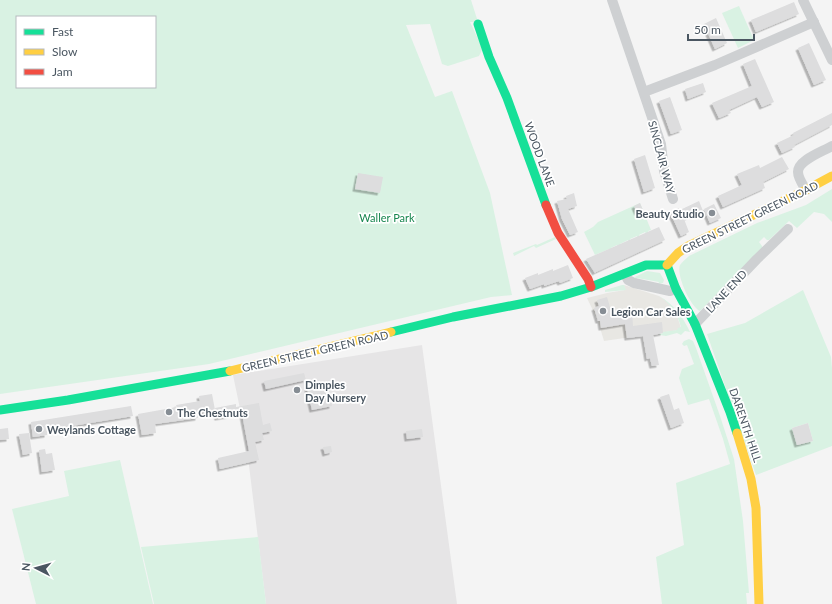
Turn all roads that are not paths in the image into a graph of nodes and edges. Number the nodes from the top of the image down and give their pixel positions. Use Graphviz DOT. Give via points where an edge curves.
graph roads {
  1 [pos="612,0"];
  2 [pos="803,0"];
  3 [pos="814,22"];
  4 [pos="478,24"];
  5 [pos="832,60"];
  6 [pos="644,92"];
  7 [pos="832,146"];
  8 [pos="832,176"];
  9 [pos="806,190"];
  10 [pos="673,199"];
  11 [pos="788,229"];
  12 [pos="667,265"];
  13 [pos="625,274"];
  14 [pos="591,286"];
  15 [pos="676,289"];
  16 [pos="695,324"];
  17 [pos="0,410"];
  18 [pos="759,604"];
  1 -- 6 [label="street, SINCLAIR WAY"];
  2 -- 3 [label="street"];
  3 -- 5 [label="street"];
  3 -- 6 [label="street" via="715,65"];
  4 -- 14 [label="main road, WOOD LANE" via="541,194 558,233"];
  6 -- 10 [label="street, SINCLAIR WAY" via="661,144 664,171"];
  7 -- 9 [label="street" via="800,165 799,176"];
  8 -- 9 [label="main road, GREEN STREET GREEN ROAD"];
  9 -- 12 [label="main road, GREEN STREET GREEN ROAD" via="688,246"];
  11 -- 16 [label="street, LANE END"];
  12 -- 13 [label="main road, GREEN STREET GREEN ROAD" via="646,265"];
  12 -- 15 [label="main road, DARENTH HILL"];
  13 -- 14 [label="main road, GREEN STREET GREEN ROAD"];
  13 -- 15 [label="street" via="628,280 645,286 670,291"];
  14 -- 17 [label="main road, GREEN STREET GREEN ROAD" via="562,296 453,317 244,368"];
  15 -- 16 [label="main road, DARENTH HILL"];
  16 -- 18 [label="main road, DARENTH HILL" via="730,412 751,479 756,508"];
}
